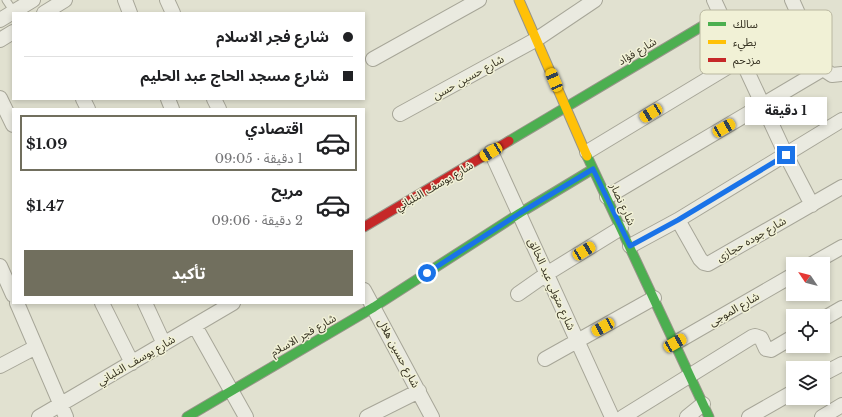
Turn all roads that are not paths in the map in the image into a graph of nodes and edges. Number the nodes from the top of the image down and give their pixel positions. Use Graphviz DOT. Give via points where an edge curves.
graph roads {
  1 [pos="6,0"];
  2 [pos="33,0"];
  3 [pos="65,0"];
  4 [pos="125,0"];
  5 [pos="167,0"];
  6 [pos="479,0"];
  7 [pos="518,0"];
  8 [pos="595,0"];
  9 [pos="714,0"];
  10 [pos="792,0"];
  11 [pos="719,10"];
  12 [pos="796,10"];
  13 [pos="14,12"];
  14 [pos="46,12"];
  15 [pos="130,12"];
  16 [pos="173,12"];
  17 [pos="12,13"];
  18 [pos="0,20"];
  19 [pos="700,28"];
  20 [pos="12,33"];
  21 [pos="537,39"];
  22 [pos="0,40"];
  23 [pos="373,59"];
  24 [pos="716,74"];
  25 [pos="748,74"];
  26 [pos="815,74"];
  27 [pos="830,74"];
  28 [pos="842,74"];
  29 [pos="0,98"];
  30 [pos="763,105"];
  31 [pos="566,108"];
  32 [pos="400,114"];
  33 [pos="12,122"];
  34 [pos="840,125"];
  35 [pos="491,152"];
  36 [pos="586,152"];
  37 [pos="786,155"];
  38 [pos="593,169"];
  39 [pos="842,188"];
  40 [pos="607,197"];
  41 [pos="812,205"];
  42 [pos="520,213"];
  43 [pos="678,220"];
  44 [pos="365,226"];
  45 [pos="622,228"];
  46 [pos="630,246"];
  47 [pos="842,247"];
  48 [pos="824,257"];
  49 [pos="0,268"];
  50 [pos="548,273"];
  51 [pos="786,279"];
  52 [pos="365,292"];
  53 [pos="12,293"];
  54 [pos="518,294"];
  55 [pos="654,298"];
  56 [pos="17,304"];
  57 [pos="102,304"];
  58 [pos="145,304"];
  59 [pos="231,304"];
  60 [pos="374,307"];
  61 [pos="842,308"];
  62 [pos="830,315"];
  63 [pos="195,326"];
  64 [pos="577,341"];
  65 [pos="786,341"];
  66 [pos="675,343"];
  67 [pos="164,344"];
  68 [pos="36,347"];
  69 [pos="545,359"];
  70 [pos="132,363"];
  71 [pos="842,364"];
  72 [pos="0,366"];
  73 [pos="830,370"];
  74 [pos="689,374"];
  75 [pos="231,391"];
  76 [pos="419,391"];
  77 [pos="786,396"];
  78 [pos="703,404"];
  79 [pos="842,405"];
  80 [pos="63,411"];
  81 [pos="39,417"];
  82 [pos="187,417"];
  83 [pos="246,417"];
  84 [pos="366,417"];
  85 [pos="432,417"];
  86 [pos="612,417"];
  87 [pos="622,417"];
  88 [pos="687,417"];
  89 [pos="709,417"];
  90 [pos="749,417"];
  91 [pos="822,417"];
  1 -- 13 [label="lane"];
  2 -- 13 [label="street"];
  3 -- 14 [label="street"];
  4 -- 15 [label="street"];
  5 -- 16 [label="street"];
  6 -- 23 [label="street"];
  7 -- 21 [label="street, شارع نصار"];
  8 -- 21 [label="street, شارع حسين حسن"];
  9 -- 11 [label="street"];
  10 -- 12 [label="street"];
  17 -- 18 [label="street"];
  19 -- 31 [label="street, شارع فؤاد"];
  20 -- 22 [label="street"];
  21 -- 31 [label="street, شارع نصار"];
  21 -- 32 [label="street, شارع حسين حسن"];
  24 -- 36 [label="street"];
  25 -- 30 [label="street"];
  26 -- 30 [label="street"];
  27 -- 28 [label="street"];
  29 -- 33 [label="street"];
  30 -- 37 [label="street"];
  30 -- 40 [label="street"];
  31 -- 35 [label="street, شارع يوسف التلباني"];
  31 -- 36 [label="street, شارع نصار"];
  34 -- 37 [label="street"];
  35 -- 42 [label="street, شارع متولي عبد الخالق"];
  35 -- 44 [label="street, شارع يوسف التلباني"];
  36 -- 38 [label="street, شارع نصار"];
  37 -- 41 [label="street"];
  37 -- 43 [label="street"];
  38 -- 40 [label="street, شارع نصار"];
  38 -- 42 [label="street, شارع فجر الاسلام"];
  39 -- 41 [label="street, شارع جوده حجازى"];
  40 -- 45 [label="street, شارع نصار"];
  41 -- 43 [label="street, شارع جوده حجازى" via="708,264 700,259"];
  42 -- 50 [label="street, شارع متولي عبد الخالق"];
  42 -- 60 [label="street, شارع فجر الاسلام"];
  43 -- 46 [label="street"];
  45 -- 46 [label="street, شارع نصار"];
  45 -- 50 [label="street"];
  46 -- 55 [label="street, شارع نصار"];
  47 -- 48 [label="street"];
  49 -- 53 [label="street"];
  50 -- 54 [label="street"];
  50 -- 64 [label="street, شارع متولي عبد الخالق"];
  51 -- 66 [label="street, شارع الموجى"];
  52 -- 60 [label="street, شارع حسين هلال"];
  55 -- 64 [label="street"];
  55 -- 66 [label="street, شارع نصار"];
  56 -- 68 [label="street"];
  57 -- 70 [label="street"];
  58 -- 67 [label="street"];
  59 -- 63 [label="street, شارع يوسف التلباني"];
  60 -- 75 [label="street, شارع فجر الاسلام"];
  60 -- 76 [label="street, شارع حسين هلال"];
  61 -- 62 [label="street"];
  63 -- 67 [label="street, شارع يوسف التلباني"];
  63 -- 75 [label="street"];
  64 -- 69 [label="street"];
  64 -- 86 [label="street, شارع متولي عبد الخالق"];
  65 -- 74 [label="street" via="771,350 765,348 761,338 755,336"];
  66 -- 74 [label="street, شارع نصار"];
  67 -- 70 [label="street, شارع يوسف التلباني"];
  68 -- 72 [label="street"];
  68 -- 80 [label="street"];
  70 -- 80 [label="street, شارع يوسف التلباني"];
  71 -- 73 [label="street"];
  74 -- 78 [label="street, شارع نصار"];
  74 -- 87 [label="street"];
  75 -- 82 [label="street, شارع فجر الاسلام"];
  75 -- 83 [label="street"];
  76 -- 84 [label="street"];
  76 -- 85 [label="street, شارع حسين هلال"];
  77 -- 90 [label="street"];
  78 -- 88 [label="street"];
  78 -- 89 [label="street, شارع نصار"];
  79 -- 91 [label="street"];
  80 -- 81 [label="street, شارع يوسف التلباني"];
}
